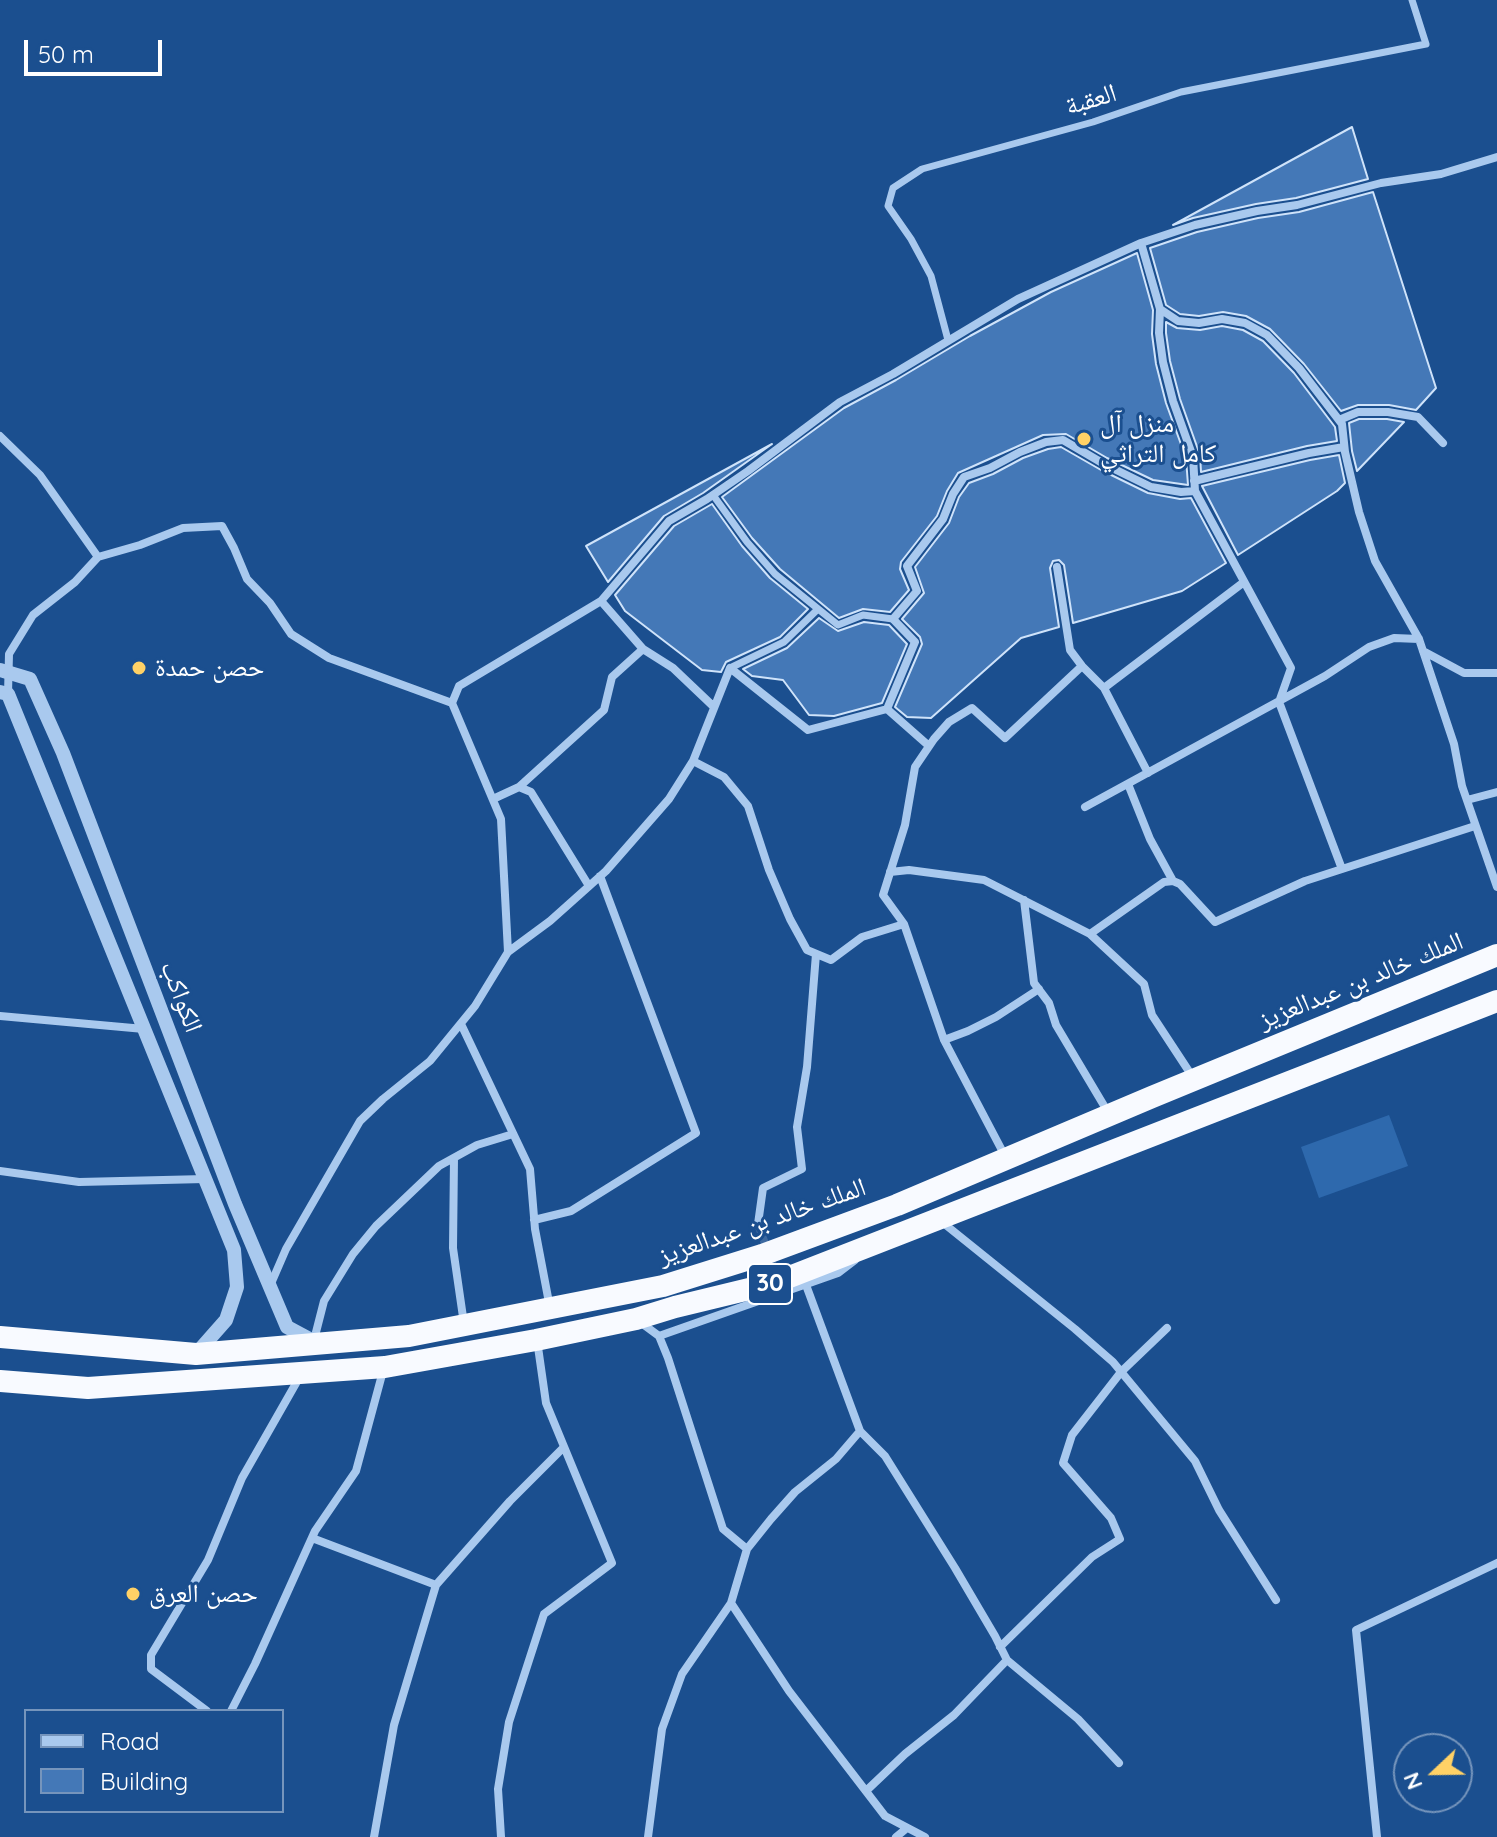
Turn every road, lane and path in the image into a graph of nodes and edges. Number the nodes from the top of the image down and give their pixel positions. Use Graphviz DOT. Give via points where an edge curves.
graph roads {
  1 [pos="1412,0"];
  2 [pos="1497,157"];
  3 [pos="1141,243"];
  4 [pos="1160,309"];
  5 [pos="948,340"];
  6 [pos="1339,420"];
  7 [pos="0,436"];
  8 [pos="1443,443"];
  9 [pos="1344,447"];
  10 [pos="1194,486"];
  11 [pos="713,495"];
  12 [pos="98,557"];
  13 [pos="1057,567"];
  14 [pos="1244,582"];
  15 [pos="601,601"];
  16 [pos="817,610"];
  17 [pos="893,619"];
  18 [pos="1419,639"];
  19 [pos="643,649"];
  20 [pos="1423,651"];
  21 [pos="1082,666"];
  22 [pos="730,668"];
  23 [pos="4,671"];
  24 [pos="1497,673"];
  25 [pos="1104,688"];
  26 [pos="4,693"];
  27 [pos="1279,702"];
  28 [pos="452,703"];
  29 [pos="714,707"];
  30 [pos="887,709"];
  31 [pos="929,746"];
  32 [pos="693,761"];
  33 [pos="1148,773"];
  34 [pos="1128,784"];
  35 [pos="519,787"];
  36 [pos="1497,792"];
  37 [pos="493,799"];
  38 [pos="1467,800"];
  39 [pos="1085,807"];
  40 [pos="1475,826"];
  41 [pos="1342,869"];
  42 [pos="890,872"];
  43 [pos="600,876"];
  44 [pos="1173,881"];
  45 [pos="589,886"];
  46 [pos="1497,887"];
  47 [pos="1024,900"];
  48 [pos="904,924"];
  49 [pos="1090,934"];
  50 [pos="508,952"];
  51 [pos="816,954"];
  52 [pos="1497,955"];
  53 [pos="1039,989"];
  54 [pos="1497,1001"];
  55 [pos="0,1016"];
  56 [pos="461,1024"];
  57 [pos="144,1029"];
  58 [pos="944,1040"];
  59 [pos="1195,1079"];
  60 [pos="1109,1115"];
  61 [pos="513,1134"];
  62 [pos="454,1158"];
  63 [pos="1007,1159"];
  64 [pos="0,1171"];
  65 [pos="205,1179"];
  66 [pos="939,1219"];
  67 [pos="534,1220"];
  68 [pos="758,1224"];
  69 [pos="884,1240"];
  70 [pos="806,1285"];
  71 [pos="270,1286"];
  72 [pos="550,1308"];
  73 [pos="636,1319"];
  74 [pos="464,1325"];
  75 [pos="1167,1328"];
  76 [pos="659,1336"];
  77 [pos="0,1337"];
  78 [pos="536,1340"];
  79 [pos="316,1342"];
  80 [pos="196,1354"];
  81 [pos="385,1367"];
  82 [pos="1121,1372"];
  83 [pos="301,1374"];
  84 [pos="0,1381"];
  85 [pos="860,1431"];
  86 [pos="564,1447"];
  87 [pos="312,1538"];
  88 [pos="747,1549"];
  89 [pos="1497,1563"];
  90 [pos="436,1585"];
  91 [pos="1276,1600"];
  92 [pos="731,1603"];
  93 [pos="1000,1647"];
  94 [pos="1007,1660"];
  95 [pos="204,1709"];
  96 [pos="232,1709"];
  97 [pos="1119,1763"];
  98 [pos="866,1791"];
  99 [pos="907,1828"];
  100 [pos="374,1837"];
  101 [pos="501,1837"];
  102 [pos="648,1837"];
  103 [pos="896,1837"];
  104 [pos="925,1837"];
  105 [pos="1377,1837"];
  1 -- 5 [label="street, العقبة" via="1426,44 1181,92 922,169 893,188 888,206 931,276"];
  2 -- 3 [label="street" via="1441,174 1195,225"];
  3 -- 4 [label="street"];
  3 -- 5 [label="street" via="1018,299"];
  4 -- 6 [label="street" via="1178,321 1222,319 1267,335"];
  4 -- 10 [label="street" via="1163,362 1193,457"];
  5 -- 11 [label="street" via="840,402"];
  6 -- 8 [label="street" via="1358,412 1418,417"];
  6 -- 9 [label="street"];
  7 -- 12 [label="street" via="40,475"];
  9 -- 10 [label="street"];
  9 -- 18 [label="street" via="1375,561"];
  10 -- 14 [label="street"];
  10 -- 17 [label="street" via="1181,492 1151,487 1063,440 1020,452 964,477 943,519 907,566 917,591"];
  11 -- 15 [label="street" via="669,521"];
  11 -- 16 [label="street" via="775,574"];
  12 -- 23 [label="street" via="33,615"];
  12 -- 28 [label="street" via="183,528 222,526 247,579 291,634 329,658"];
  13 -- 21 [label="street" via="1070,650"];
  14 -- 25 [label="street"];
  14 -- 27 [label="street" via="1291,668"];
  15 -- 19 [label="street"];
  15 -- 28 [label="street" via="459,686"];
  16 -- 17 [label="street" via="838,625 863,615"];
  16 -- 22 [label="street" via="784,642"];
  17 -- 30 [label="street" via="915,642"];
  18 -- 20 [label="street"];
  18 -- 27 [label="street" via="1394,638 1369,647"];
  19 -- 29 [label="street" via="673,668"];
  19 -- 35 [label="street" via="612,677 604,710"];
  20 -- 24 [label="street" via="1464,673"];
  20 -- 38 [label="street"];
  21 -- 25 [label="street"];
  21 -- 31 [label="street" via="1005,738 972,708 949,722"];
  22 -- 29 [label="street"];
  22 -- 30 [label="street" via="808,730"];
  23 -- 26 [label="street"];
  23 -- 71 [label="street, الكواكب" via="30,679 63,753"];
  25 -- 33 [label="street"];
  26 -- 57 [label="street, الكواكب"];
  27 -- 33 [label="street"];
  27 -- 41 [label="street"];
  28 -- 37 [label="street"];
  29 -- 32 [label="street"];
  30 -- 31 [label="street"];
  31 -- 42 [label="street" via="915,767"];
  32 -- 43 [label="street" via="669,799"];
  32 -- 51 [label="street" via="724,777 748,806 790,919 807,950"];
  33 -- 34 [label="street"];
  34 -- 39 [label="street"];
  34 -- 44 [label="street"];
  35 -- 37 [label="street"];
  35 -- 45 [label="street" via="531,792"];
  36 -- 38 [label="street"];
  37 -- 50 [label="street" via="501,819"];
  38 -- 40 [label="street"];
  40 -- 41 [label="street"];
  40 -- 46 [label="street"];
  41 -- 44 [label="street" via="1215,922"];
  42 -- 47 [label="street" via="984,880"];
  42 -- 48 [label="street" via="883,895"];
  43 -- 45 [label="street"];
  43 -- 67 [label="street" via="696,1133 571,1211"];
  44 -- 49 [label="street" via="1156,886"];
  45 -- 50 [label="street"];
  47 -- 49 [label="street"];
  47 -- 53 [label="street"];
  48 -- 51 [label="street" via="862,937 831,960"];
  48 -- 58 [label="street"];
  49 -- 59 [label="street" via="1144,984 1152,1015"];
  50 -- 56 [label="street"];
  51 -- 68 [label="street" via="797,1127 802,1169 763,1188"];
  52 -- 59 [label="highway, الملك خالد بن عبدالعزيز / 30"];
  53 -- 58 [label="street" via="996,1017"];
  53 -- 60 [label="street"];
  54 -- 66 [label="highway, الملك خالد بن عبدالعزيز / 30"];
  55 -- 57 [label="street"];
  56 -- 61 [label="street"];
  56 -- 71 [label="street" via="430,1061 360,1121"];
  57 -- 65 [label="street, الكواكب"];
  58 -- 63 [label="street"];
  59 -- 60 [label="highway, الملك خالد بن عبدالعزيز / 30"];
  60 -- 63 [label="highway, الملك خالد بن عبدالعزيز / 30"];
  61 -- 62 [label="street"];
  61 -- 67 [label="street" via="530,1169"];
  62 -- 74 [label="street" via="453,1248"];
  62 -- 79 [label="street" via="405,1196 353,1254 324,1301"];
  63 -- 72 [label="highway, الملك خالد بن عبدالعزيز / 30" via="762,1255 663,1286"];
  64 -- 65 [label="street" via="79,1182"];
  65 -- 80 [label="street, الكواكب" via="234,1250 237,1287 226,1320"];
  66 -- 69 [label="highway, الملك خالد بن عبدالعزيز / 30"];
  66 -- 82 [label="street"];
  67 -- 72 [label="street"];
  69 -- 70 [label="street" via="838,1273"];
  69 -- 73 [label="highway, الملك خالد بن عبدالعزيز / 30" via="774,1283"];
  70 -- 76 [label="street"];
  70 -- 85 [label="street"];
  71 -- 79 [label="street, الكواكب" via="287,1327"];
  72 -- 74 [label="highway, الملك خالد بن عبدالعزيز / 30"];
  73 -- 76 [label="street"];
  73 -- 78 [label="highway, الملك خالد بن عبدالعزيز / 30"];
  74 -- 79 [label="highway, الملك خالد بن عبدالعزيز / 30" via="409,1336"];
  75 -- 82 [label="street"];
  76 -- 88 [label="street" via="723,1529"];
  77 -- 80 [label="highway, الملك خالد بن عبدالعزيز / 30"];
  78 -- 81 [label="highway, الملك خالد بن عبدالعزيز / 30"];
  78 -- 86 [label="street" via="546,1403"];
  79 -- 80 [label="highway, الملك خالد بن عبدالعزيز / 30"];
  81 -- 83 [label="highway, الملك خالد بن عبدالعزيز / 30"];
  81 -- 87 [label="street" via="356,1471"];
  82 -- 91 [label="street" via="1195,1461"];
  82 -- 93 [label="street" via="1072,1435 1063,1463 1111,1518 1120,1539 1092,1557"];
  83 -- 84 [label="highway, الملك خالد بن عبدالعزيز / 30" via="88,1388"];
  83 -- 95 [label="street" via="242,1478 208,1560 151,1655 151,1669"];
  85 -- 88 [label="street" via="795,1492"];
  85 -- 93 [label="street" via="885,1456"];
  86 -- 90 [label="street"];
  86 -- 101 [label="street" via="612,1563 544,1614 509,1722 498,1789"];
  87 -- 90 [label="street"];
  87 -- 96 [label="street"];
  88 -- 92 [label="street"];
  89 -- 105 [label="street" via="1356,1630"];
  90 -- 100 [label="street" via="394,1725"];
  92 -- 98 [label="street" via="789,1691"];
  92 -- 102 [label="street" via="682,1674 662,1729"];
  93 -- 94 [label="street"];
  94 -- 97 [label="street" via="1078,1719"];
  94 -- 98 [label="street" via="954,1715"];
  98 -- 99 [label="street" via="885,1816"];
  99 -- 103 [label="street"];
  99 -- 104 [label="street"];
}
